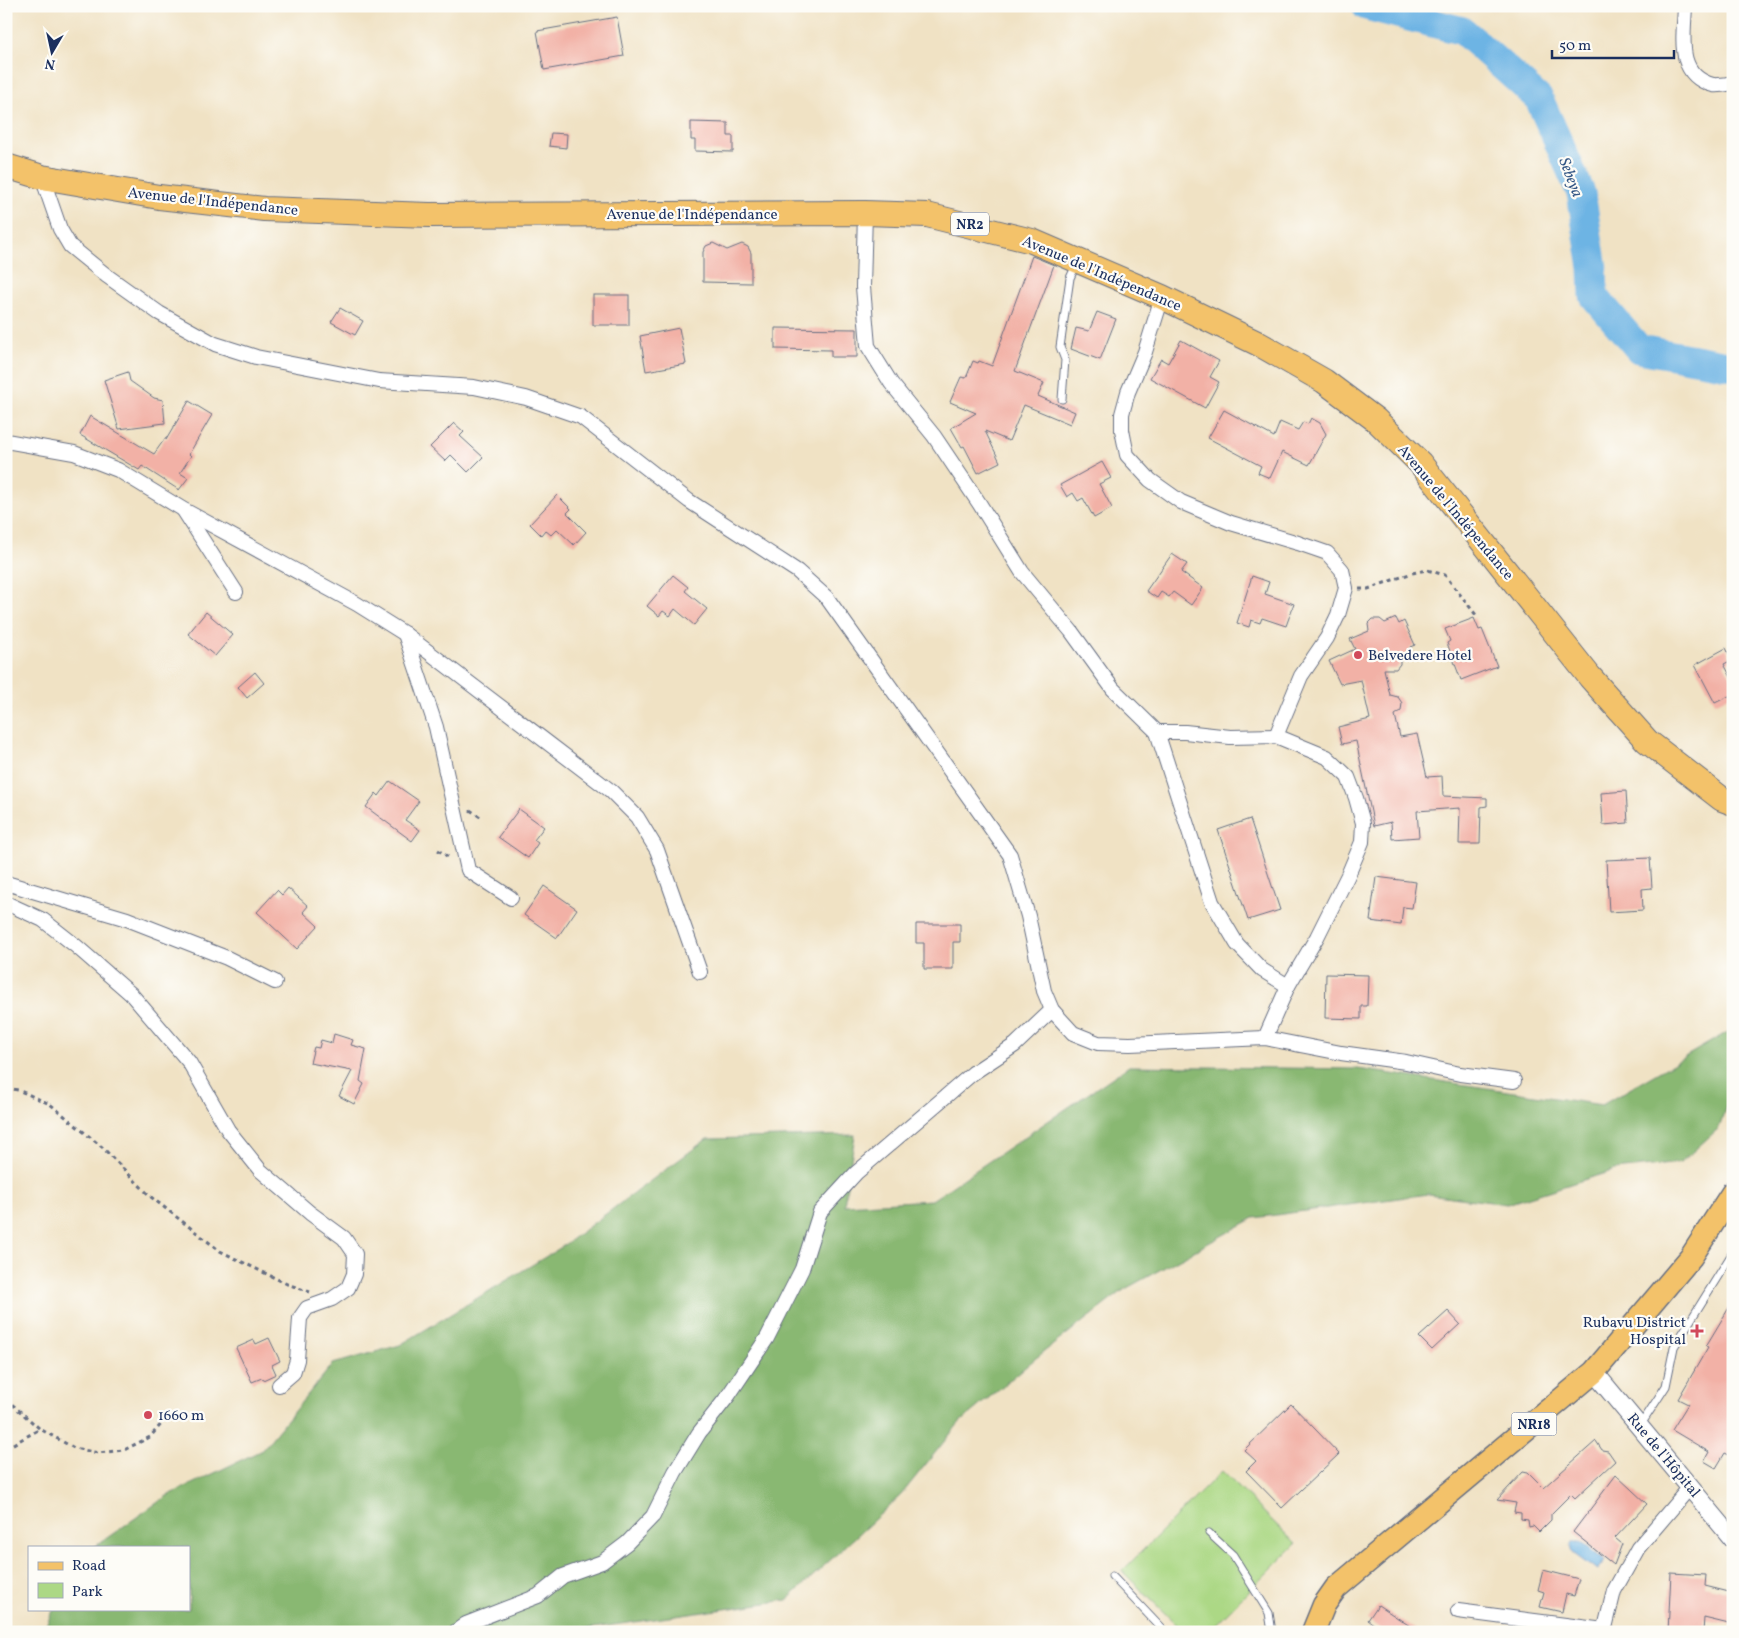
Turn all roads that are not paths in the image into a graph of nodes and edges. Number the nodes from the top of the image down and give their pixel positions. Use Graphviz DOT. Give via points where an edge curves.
graph roads {
  1 [pos="1685,6"];
  2 [pos="1733,83"];
  3 [pos="6,166"];
  4 [pos="42,177"];
  5 [pos="865,213"];
  6 [pos="1078,260"];
  7 [pos="1162,297"];
  8 [pos="1062,399"];
  9 [pos="6,441"];
  10 [pos="184,510"];
  11 [pos="236,592"];
  12 [pos="405,634"];
  13 [pos="1157,732"];
  14 [pos="1276,736"];
  15 [pos="1729,806"];
  16 [pos="6,883"];
  17 [pos="511,898"];
  18 [pos="6,903"];
  19 [pos="700,972"];
  20 [pos="275,982"];
  21 [pos="1288,986"];
  22 [pos="1052,1010"];
  23 [pos="1265,1038"];
  24 [pos="1514,1081"];
  25 [pos="1733,1192"];
  26 [pos="1733,1252"];
  27 [pos="1594,1372"];
  28 [pos="279,1385"];
  29 [pos="1640,1426"];
  30 [pos="1690,1486"];
  31 [pos="1209,1532"];
  32 [pos="1733,1539"];
  33 [pos="1112,1576"];
  34 [pos="1458,1611"];
  35 [pos="1604,1631"];
  36 [pos="455,1632"];
  37 [pos="1164,1632"];
  38 [pos="1272,1632"];
  39 [pos="1314,1632"];
  1 -- 2 [label="street" via="1682,45 1685,61 1695,76 1714,85"];
  3 -- 4 [label="highway, Avenue de l'Indépendance / NR2"];
  4 -- 5 [label="highway, Avenue de l'Indépendance / NR2" via="159,197 264,209 429,215"];
  4 -- 22 [label="street" via="60,229 70,246 159,313 215,344 256,357 379,381 474,387 526,398 581,416 689,501 797,571 827,598 1010,855 1028,916 1044,991"];
  5 -- 6 [label="highway, Avenue de l'Indépendance / NR2" via="927,215 1032,241"];
  5 -- 13 [label="street" via="862,287 868,346 891,383 934,436 1022,572 1113,689"];
  6 -- 7 [label="highway, Avenue de l'Indépendance / NR2"];
  6 -- 8 [label="lane" via="1070,278 1060,347 1065,360"];
  7 -- 14 [label="street" via="1122,414 1127,455 1150,480 1181,502 1231,523 1327,553 1342,570 1346,588 1338,615 1327,638 1301,676"];
  7 -- 15 [label="highway, Avenue de l'Indépendance / NR2" via="1324,380 1376,420 1420,463 1590,677 1647,741"];
  9 -- 10 [label="street" via="74,453 118,470"];
  10 -- 11 [label="street"];
  10 -- 12 [label="street" via="357,604"];
  12 -- 17 [label="street" via="436,727 468,870"];
  12 -- 19 [label="street" via="611,791 637,816 657,850"];
  13 -- 14 [label="street" via="1230,737"];
  13 -- 21 [label="street" via="1212,902 1236,944 1262,970"];
  14 -- 21 [label="street" via="1327,757 1348,777 1363,823 1362,842 1348,875"];
  16 -- 20 [label="street" via="127,919 227,958"];
  18 -- 28 [label="street" via="42,920 131,994 189,1062 228,1130 260,1170 344,1238 354,1254 354,1274 348,1288 332,1300 307,1308 300,1318 293,1373"];
  21 -- 23 [label="street"];
  22 -- 23 [label="street" via="1072,1033 1098,1043"];
  22 -- 36 [label="street" via="856,1173 820,1212 802,1269 767,1338 700,1433 647,1523 602,1562 562,1576 538,1596 466,1624"];
  23 -- 24 [label="street"];
  25 -- 27 [label="main road, NR18" via="1692,1258"];
  26 -- 29 [label="lane" via="1674,1347 1666,1386"];
  27 -- 29 [label="street, Rue de l'Hôpital"];
  27 -- 39 [label="main road, NR18" via="1336,1588 1324,1605"];
  29 -- 30 [label="street, Rue de l'Hôpital"];
  30 -- 32 [label="street, Rue de l'Hôpital"];
  30 -- 35 [label="street" via="1638,1548 1614,1592"];
  31 -- 38 [label="lane" via="1233,1555 1269,1613"];
  33 -- 37 [label="lane"];
  34 -- 35 [label="street"];
}
